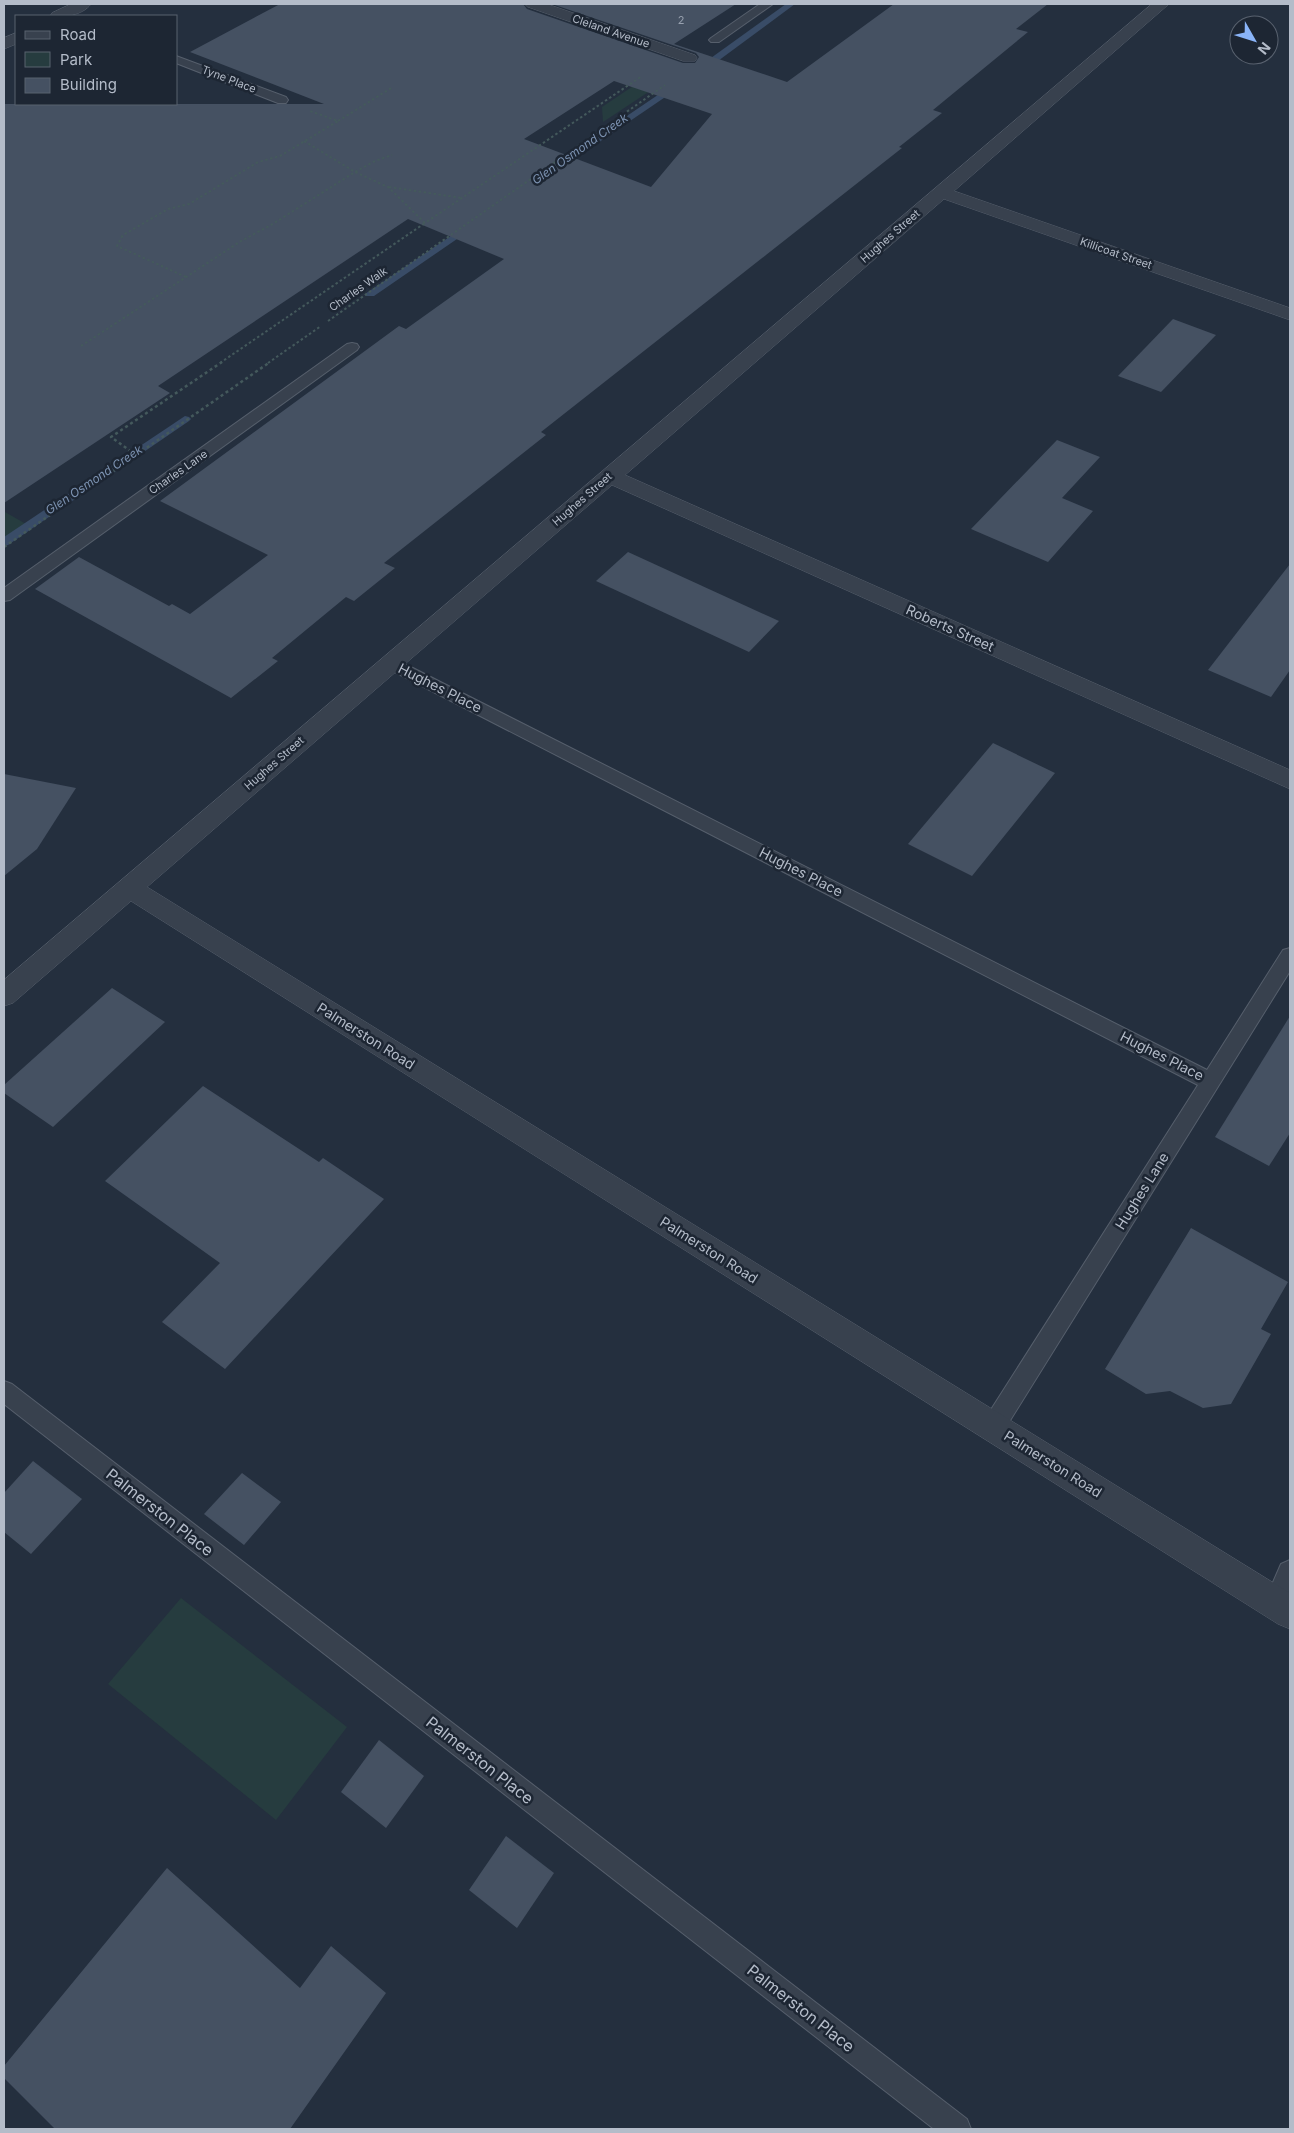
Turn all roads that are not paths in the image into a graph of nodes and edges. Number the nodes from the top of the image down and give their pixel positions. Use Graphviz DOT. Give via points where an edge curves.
graph roads {
  1 [pos="82,4"];
  2 [pos="533,4"];
  3 [pos="767,4"];
  4 [pos="1161,4"];
  5 [pos="64,15"];
  6 [pos="715,40"];
  7 [pos="689,58"];
  8 [pos="178,60"];
  9 [pos="282,100"];
  10 [pos="941,192"];
  11 [pos="1290,314"];
  12 [pos="352,348"];
  13 [pos="609,476"];
  14 [pos="4,596"];
  15 [pos="391,663"];
  16 [pos="1290,780"];
  17 [pos="129,888"];
  18 [pos="1290,955"];
  19 [pos="4,995"];
  20 [pos="1211,1082"];
  21 [pos="4,1390"];
  22 [pos="993,1427"];
  23 [pos="1290,1572"];
  24 [pos="1283,1607"];
  25 [pos="957,2129"];
  1 -- 5 [label="street"];
  2 -- 7 [label="street, Cleland Avenue"];
  3 -- 6 [label="lane"];
  4 -- 10 [label="street, Hughes Street"];
  8 -- 9 [label="lane, Tyne Place"];
  10 -- 11 [label="street, Killicoat Street"];
  10 -- 13 [label="street, Hughes Street"];
  12 -- 14 [label="lane, Charles Lane"];
  13 -- 15 [label="street, Hughes Street"];
  13 -- 16 [label="street, Roberts Street"];
  15 -- 17 [label="street, Hughes Street"];
  15 -- 20 [label="lane, Hughes Place"];
  17 -- 19 [label="street, Hughes Street"];
  17 -- 22 [label="street, Palmerston Road"];
  18 -- 20 [label="lane, Hughes Lane"];
  20 -- 22 [label="lane, Hughes Lane"];
  21 -- 25 [label="lane, Palmerston Place"];
  22 -- 24 [label="street, Palmerston Road"];
  23 -- 24 [label="lane"];
}
